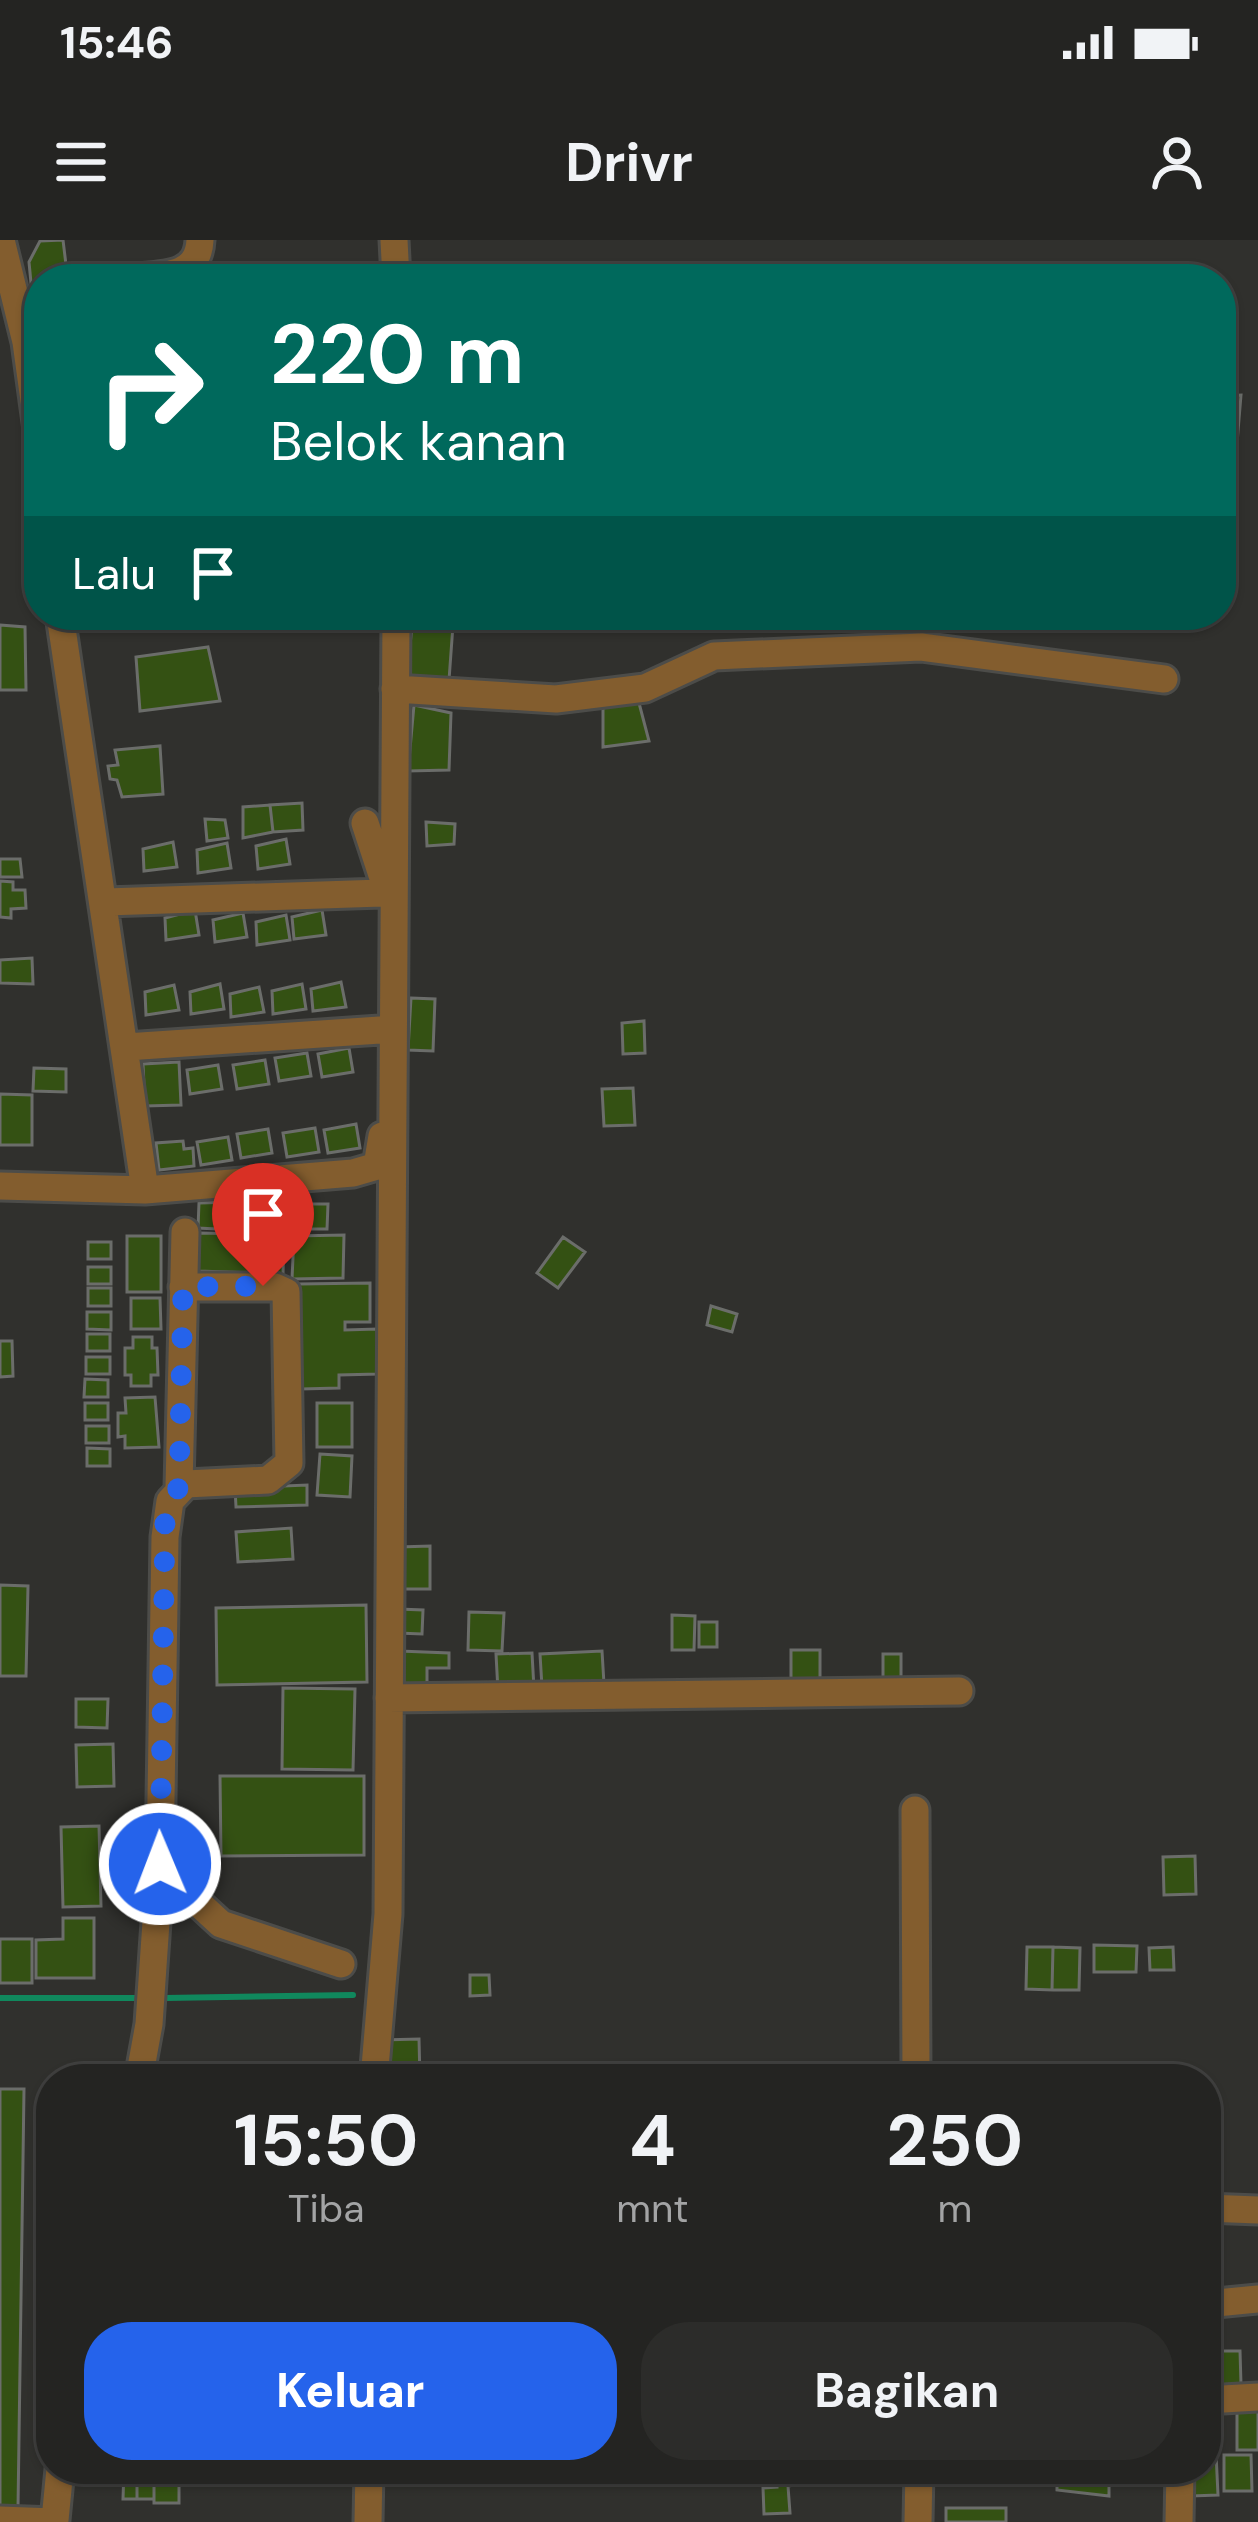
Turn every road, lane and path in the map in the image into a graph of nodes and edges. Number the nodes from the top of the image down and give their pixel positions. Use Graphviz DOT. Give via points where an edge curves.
graph roads {
  1 [pos="1,240"];
  2 [pos="18,294"];
  3 [pos="24,335"];
  4 [pos="62,630"];
  5 [pos="396,630"];
  6 [pos="1164,679"];
  7 [pos="395,689"];
  8 [pos="365,823"];
  9 [pos="382,893"];
  10 [pos="106,902"];
  11 [pos="380,1030"];
  12 [pos="126,1047"];
  13 [pos="0,1186"];
  14 [pos="145,1190"];
  15 [pos="185,1232"];
  16 [pos="183,1287"];
  17 [pos="179,1486"];
  18 [pos="959,1690"];
  19 [pos="389,1698"];
  20 [pos="915,1810"];
  21 [pos="160,1864"];
  22 [pos="341,1964"];
  23 [pos="141,2064"];
  24 [pos="376,2064"];
  25 [pos="916,2064"];
  26 [pos="1221,2209"];
  27 [pos="1258,2210"];
  28 [pos="1258,2299"];
  29 [pos="1221,2303"];
  30 [pos="1258,2397"];
  31 [pos="1221,2399"];
  32 [pos="59,2484"];
  33 [pos="369,2484"];
  34 [pos="919,2484"];
  35 [pos="1180,2484"];
  36 [pos="0,2520"];
  37 [pos="55,2521"];
  38 [pos="368,2522"];
  39 [pos="918,2522"];
  40 [pos="1179,2522"];
  1 -- 2 [label="street"];
  2 -- 3 [label="street"];
  4 -- 10 [label="street"];
  5 -- 7 [label="street"];
  6 -- 7 [label="street" via="921,647 714,656 645,688 556,699"];
  7 -- 19 [label="street"];
  8 -- 9 [label="street" via="382,864"];
  9 -- 10 [label="street"];
  9 -- 11 [label="street"];
  10 -- 12 [label="street"];
  11 -- 12 [label="street"];
  11 -- 14 [label="street" via="376,1166"];
  12 -- 14 [label="street"];
  13 -- 14 [label="street"];
  15 -- 16 [label="street"];
  16 -- 17 [label="street"];
  16 -- 17 [label="street" via="286,1292 290,1440 289,1463 274,1479"];
  17 -- 21 [label="street" via="165,1518"];
  18 -- 19 [label="street"];
  19 -- 24 [label="street" via="387,1961"];
  20 -- 25 [label="street"];
  21 -- 22 [label="street" via="190,1870 196,1901 226,1927"];
  21 -- 23 [label="street"];
  26 -- 27 [label="street"];
  28 -- 29 [label="street"];
  30 -- 31 [label="street"];
  32 -- 37 [label="street"];
  33 -- 38 [label="street"];
  34 -- 39 [label="street"];
  35 -- 40 [label="street"];
  36 -- 37 [label="street"];
}
